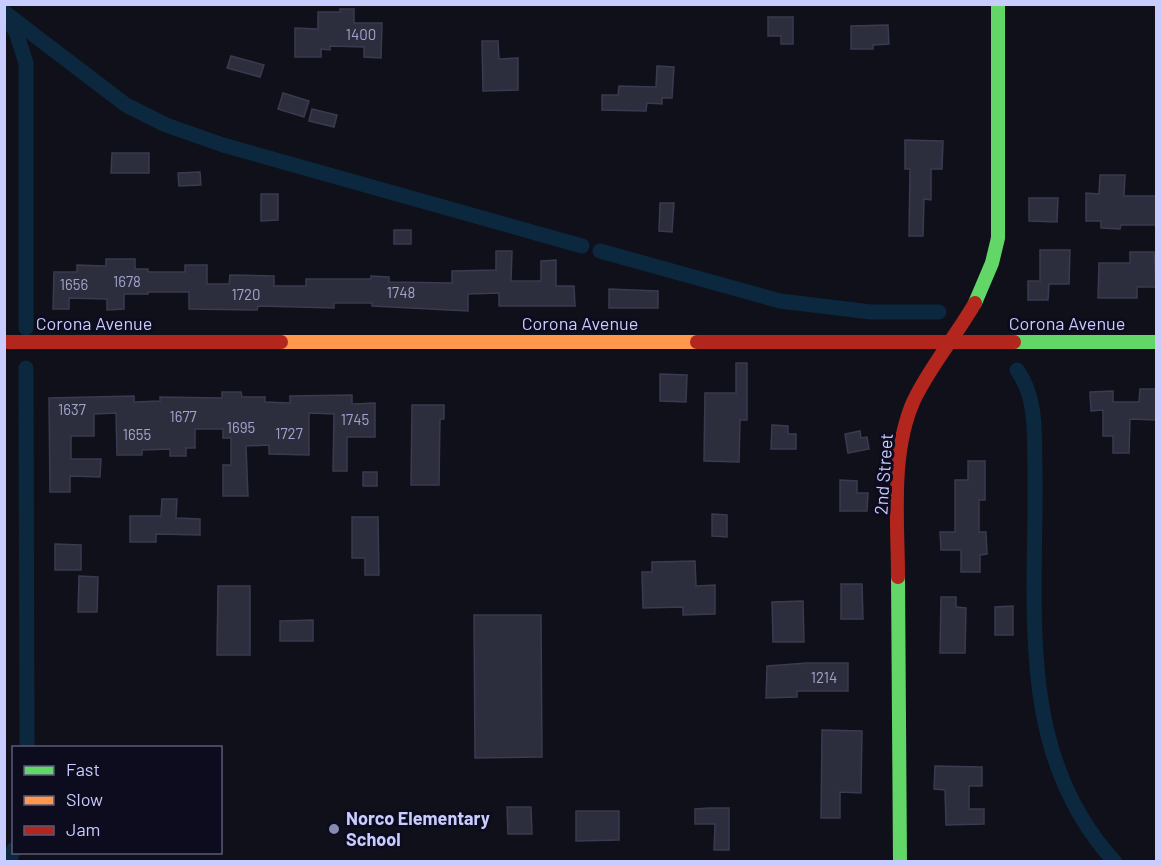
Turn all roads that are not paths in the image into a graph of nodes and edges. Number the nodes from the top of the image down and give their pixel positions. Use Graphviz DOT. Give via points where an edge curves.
graph roads {
  1 [pos="998,4"];
  2 [pos="951,341"];
  3 [pos="4,342"];
  4 [pos="1156,342"];
  5 [pos="900,861"];
  1 -- 2 [label="street, 2nd Street" via="998,238 986,286"];
  2 -- 3 [label="street, Corona Avenue"];
  2 -- 4 [label="street, Corona Avenue"];
  2 -- 5 [label="street, 2nd Street" via="914,400 901,456"];
}
